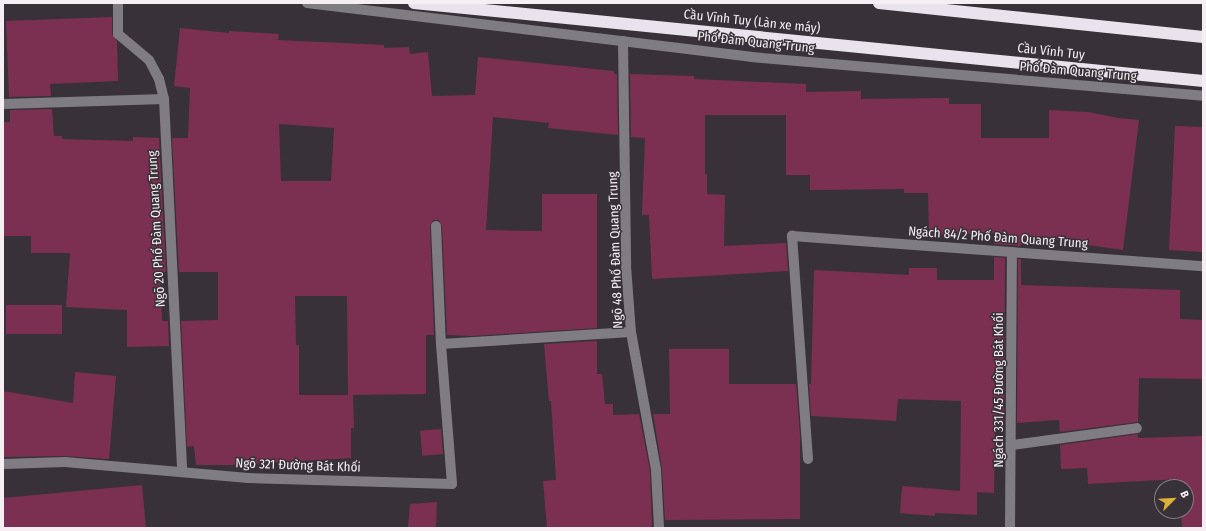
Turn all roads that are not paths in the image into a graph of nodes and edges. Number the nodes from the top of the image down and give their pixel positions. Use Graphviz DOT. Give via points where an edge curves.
graph roads {
  1 [pos="118,3"];
  2 [pos="308,3"];
  3 [pos="414,3"];
  4 [pos="879,3"];
  5 [pos="1203,37"];
  6 [pos="623,41"];
  7 [pos="896,51"];
  8 [pos="1203,81"];
  9 [pos="1203,96"];
  10 [pos="164,99"];
  11 [pos="3,104"];
  12 [pos="436,226"];
  13 [pos="1012,252"];
  14 [pos="1203,266"];
  15 [pos="631,332"];
  16 [pos="441,344"];
  17 [pos="1137,428"];
  18 [pos="1012,445"];
  19 [pos="808,459"];
  20 [pos="3,464"];
  21 [pos="182,472"];
  22 [pos="659,528"];
  23 [pos="1010,528"];
  1 -- 10 [label="street, Ngõ 20 Phố Đàm Quang Trung" via="118,34 149,60 159,79"];
  2 -- 6 [label="street, Phố Đàm Quang Trung"];
  3 -- 7 [label="highway, Cầu Vĩnh Tuy (Làn xe máy)"];
  4 -- 5 [label="highway"];
  6 -- 9 [label="street, Phố Đàm Quang Trung" via="751,57"];
  6 -- 15 [label="street, Ngõ 48 Phố Đàm Quang Trung" via="626,266"];
  7 -- 8 [label="highway, Cầu Vĩnh Tuy"];
  10 -- 11 [label="street"];
  10 -- 21 [label="street, Ngõ 20 Phố Đàm Quang Trung"];
  12 -- 16 [label="street, Ngõ 321 Đường Bát Khối"];
  13 -- 14 [label="street, Ngách 84/2 Phố Đàm Quang Trung"];
  13 -- 18 [label="street, Ngách 331/45 Đường Bát Khối"];
  13 -- 19 [label="street, Ngách 84/2 Phố Đàm Quang Trung" via="792,236"];
  15 -- 16 [label="street"];
  15 -- 22 [label="street, Ngõ 48 Phố Đàm Quang Trung" via="656,470"];
  16 -- 21 [label="street, Ngõ 321 Đường Bát Khối" via="452,484 248,478"];
  17 -- 18 [label="street"];
  18 -- 23 [label="street, Ngách 331/45 Đường Bát Khối"];
  20 -- 21 [label="street, Ngõ 321 Đường Bát Khối" via="65,462"];
}
